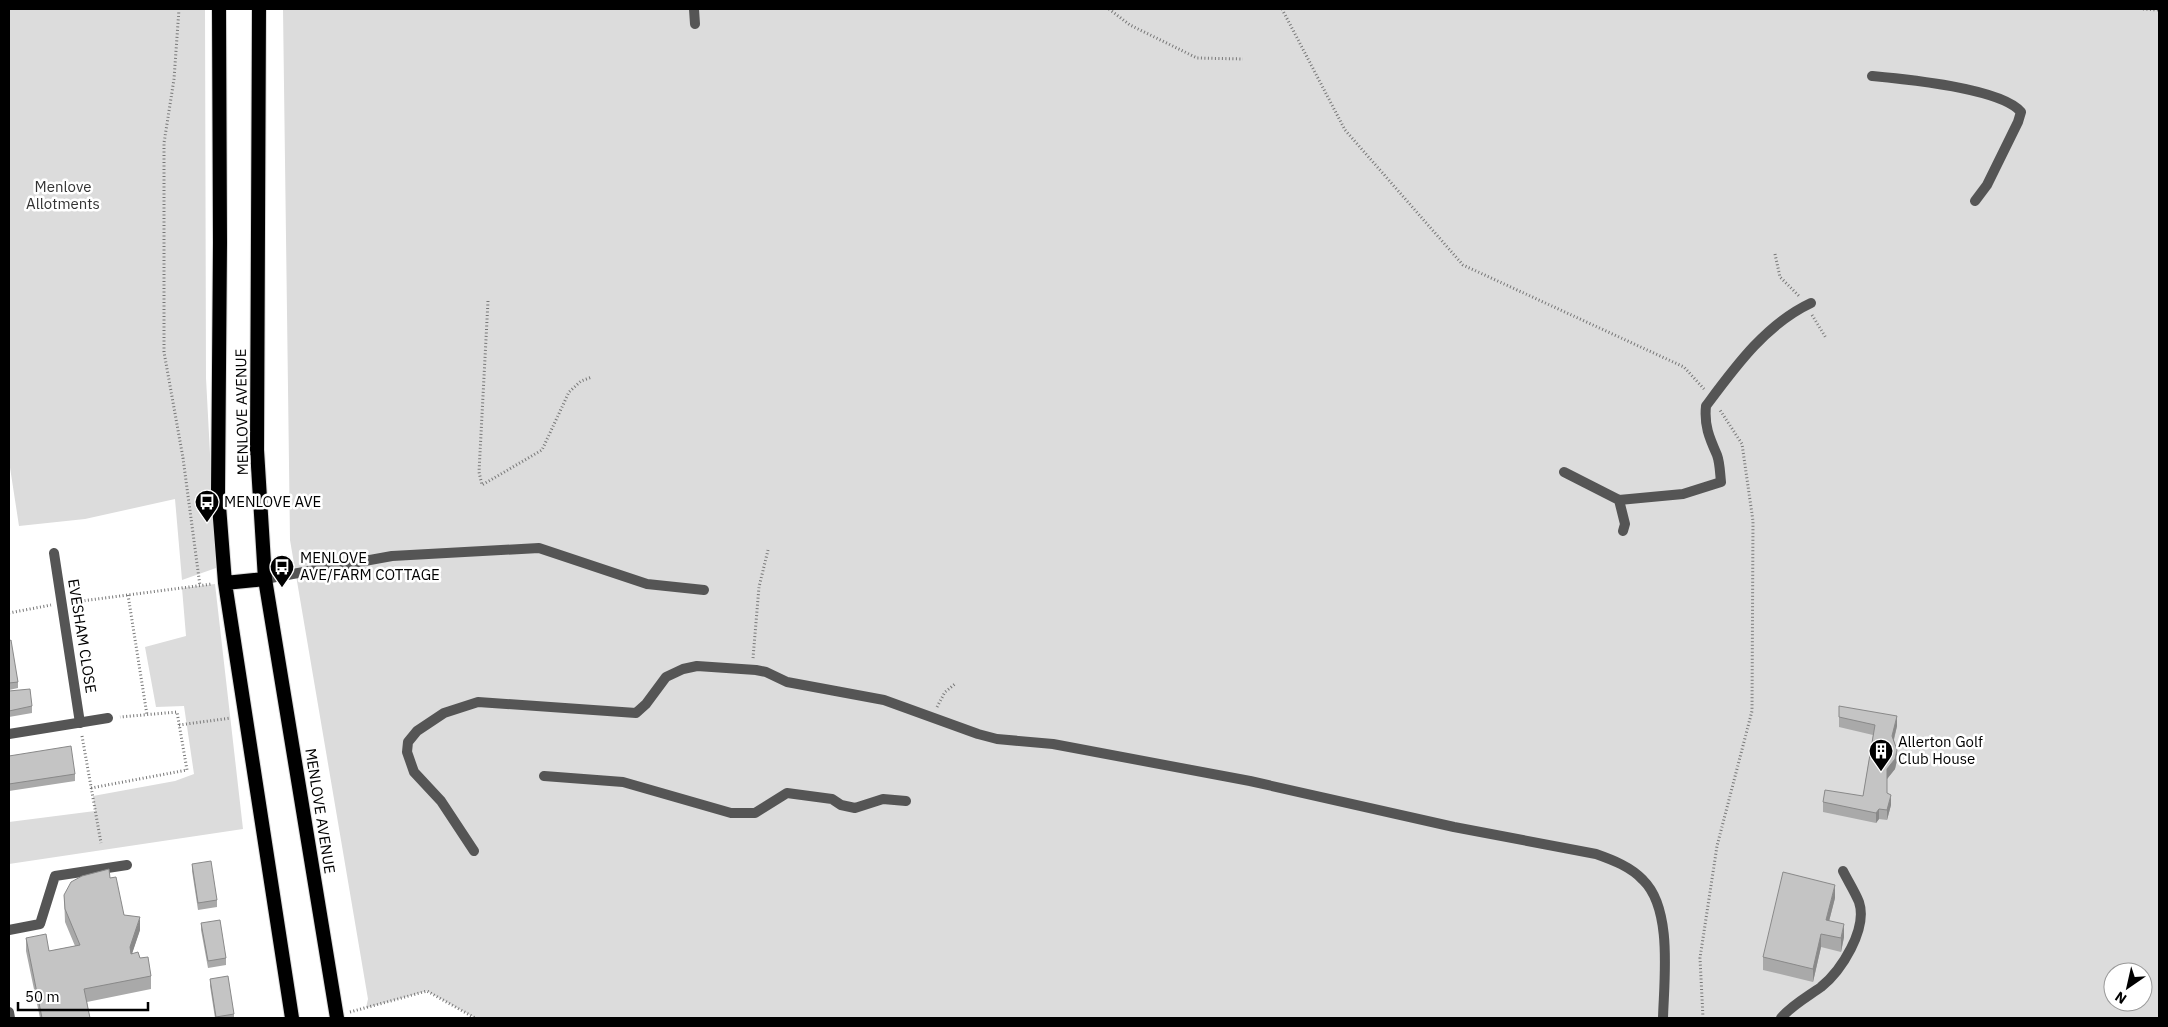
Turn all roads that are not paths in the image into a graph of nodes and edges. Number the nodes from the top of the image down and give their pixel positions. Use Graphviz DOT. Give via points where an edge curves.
graph roads {
  1 [pos="219,9"];
  2 [pos="260,9"];
  3 [pos="694,9"];
  4 [pos="695,24"];
  5 [pos="1872,76"];
  6 [pos="1975,201"];
  7 [pos="1811,303"];
  8 [pos="1564,472"];
  9 [pos="1619,500"];
  10 [pos="1623,531"];
  11 [pos="54,553"];
  12 [pos="265,579"];
  13 [pos="225,583"];
  14 [pos="704,590"];
  15 [pos="108,718"];
  16 [pos="80,723"];
  17 [pos="9,734"];
  18 [pos="544,776"];
  19 [pos="906,801"];
  20 [pos="474,851"];
  21 [pos="127,865"];
  22 [pos="1843,871"];
  23 [pos="9,930"];
  24 [pos="9,1012"];
  25 [pos="341,1016"];
  26 [pos="10,1018"];
  27 [pos="292,1018"];
  28 [pos="1663,1018"];
  29 [pos="1781,1018"];
  1 -- 13 [label="highway, MENLOVE AVENUE" via="218,493"];
  2 -- 12 [label="highway, MENLOVE AVENUE" via="258,450"];
  3 -- 4 [label="street"];
  5 -- 6 [label="street" via="1915,79 1996,97 2015,105 2021,112 1987,185"];
  7 -- 9 [label="street" via="1766,333 1706,406 1705,420 1710,442 1718,456 1721,482 1683,494"];
  8 -- 9 [label="street"];
  9 -- 10 [label="street" via="1625,524"];
  11 -- 16 [label="street, EVESHAM CLOSE"];
  12 -- 13 [label="highway"];
  12 -- 14 [label="street" via="392,556 539,548 647,584"];
  12 -- 25 [label="highway, MENLOVE AVENUE"];
  13 -- 27 [label="highway, MENLOVE AVENUE"];
  15 -- 16 [label="street"];
  16 -- 17 [label="street"];
  18 -- 19 [label="street" via="623,782 731,813 756,813 787,793 832,799 855,808 883,799"];
  20 -- 28 [label="street" via="440,801 414,772 407,752 408,742 417,731 444,713 478,702 636,713 666,677 683,669 697,666 766,672 803,686 884,700 997,739 1052,744 1250,781 1612,860 1644,881 1660,914 1665,931"];
  21 -- 23 [label="street" via="55,876 40,924"];
  22 -- 29 [label="street" via="1860,904 1859,928 1846,960 1823,985"];
  24 -- 26 [label="street"];
}
